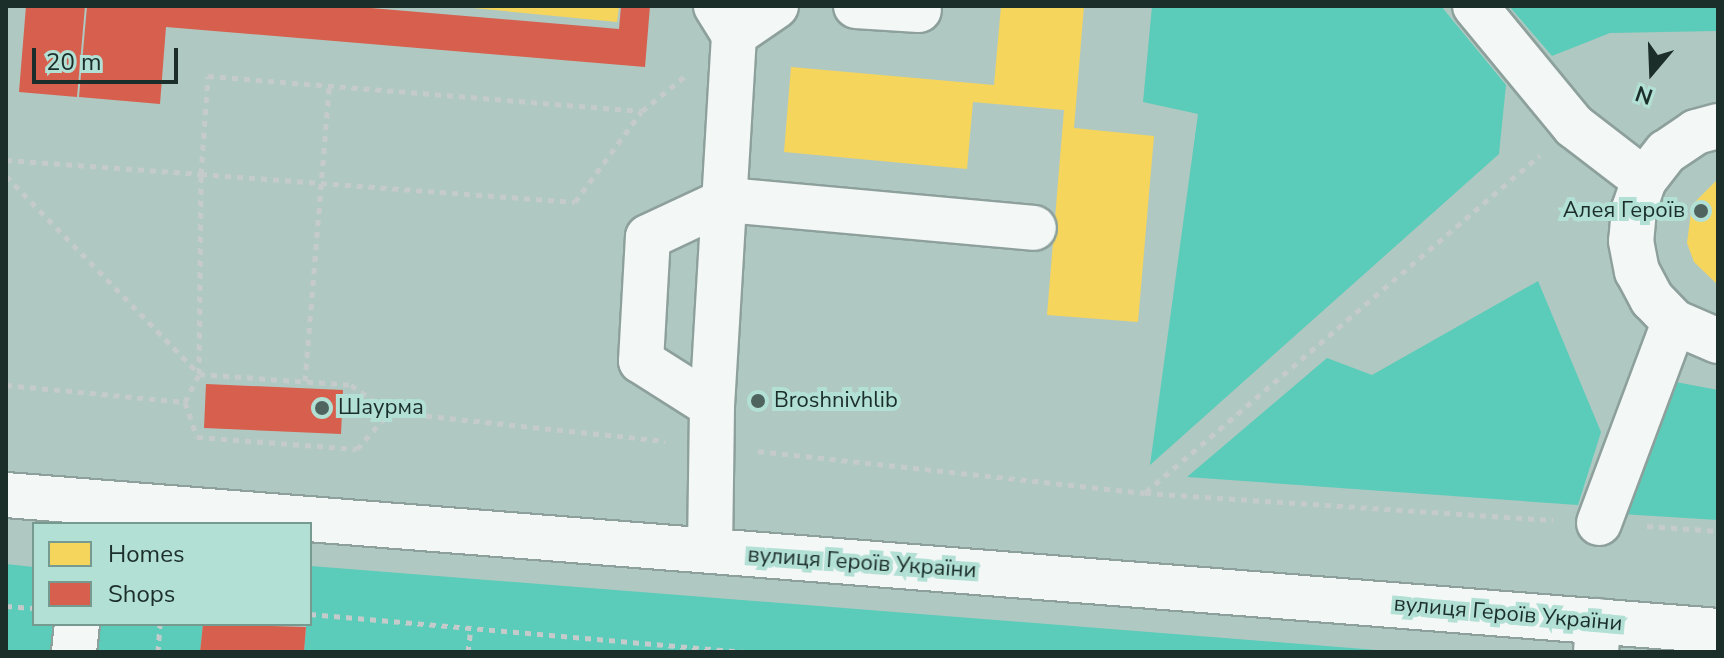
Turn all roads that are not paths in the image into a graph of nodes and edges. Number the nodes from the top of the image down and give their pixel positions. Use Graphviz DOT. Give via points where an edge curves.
graph roads {
  1 [pos="776,6"];
  2 [pos="856,6"];
  3 [pos="1475,6"];
  4 [pos="919,10"];
  5 [pos="725,21"];
  6 [pos="1718,126"];
  7 [pos="1644,180"];
  8 [pos="727,200"];
  9 [pos="1034,228"];
  10 [pos="1674,322"];
  11 [pos="1718,341"];
  12 [pos="712,426"];
  13 [pos="6,495"];
  14 [pos="91,513"];
  15 [pos="238,522"];
  16 [pos="1599,523"];
  17 [pos="312,527"];
  18 [pos="710,551"];
  19 [pos="77,626"];
  20 [pos="1718,631"];
  21 [pos="1597,637"];
  22 [pos="74,652"];
  1 -- 5 [label="main road"];
  2 -- 4 [label="main road"];
  3 -- 7 [label="main road" via="1574,126"];
  5 -- 8 [label="main road"];
  6 -- 7 [label="main road" via="1696,132 1666,152"];
  7 -- 10 [label="main road" via="1631,241 1637,271 1652,299"];
  8 -- 9 [label="main road"];
  8 -- 12 [label="main road"];
  8 -- 12 [label="main road" via="648,237 641,361"];
  10 -- 11 [label="main road"];
  10 -- 16 [label="main road"];
  12 -- 18 [label="main road"];
  13 -- 14 [label="main road, вулиця Героїв України"];
  14 -- 15 [label="main road, вулиця Героїв України"];
  17 -- 18 [label="main road, вулиця Героїв України"];
  18 -- 21 [label="main road, вулиця Героїв України"];
  19 -- 22 [label="main road"];
  20 -- 21 [label="main road, вулиця Героїв України"];
}
